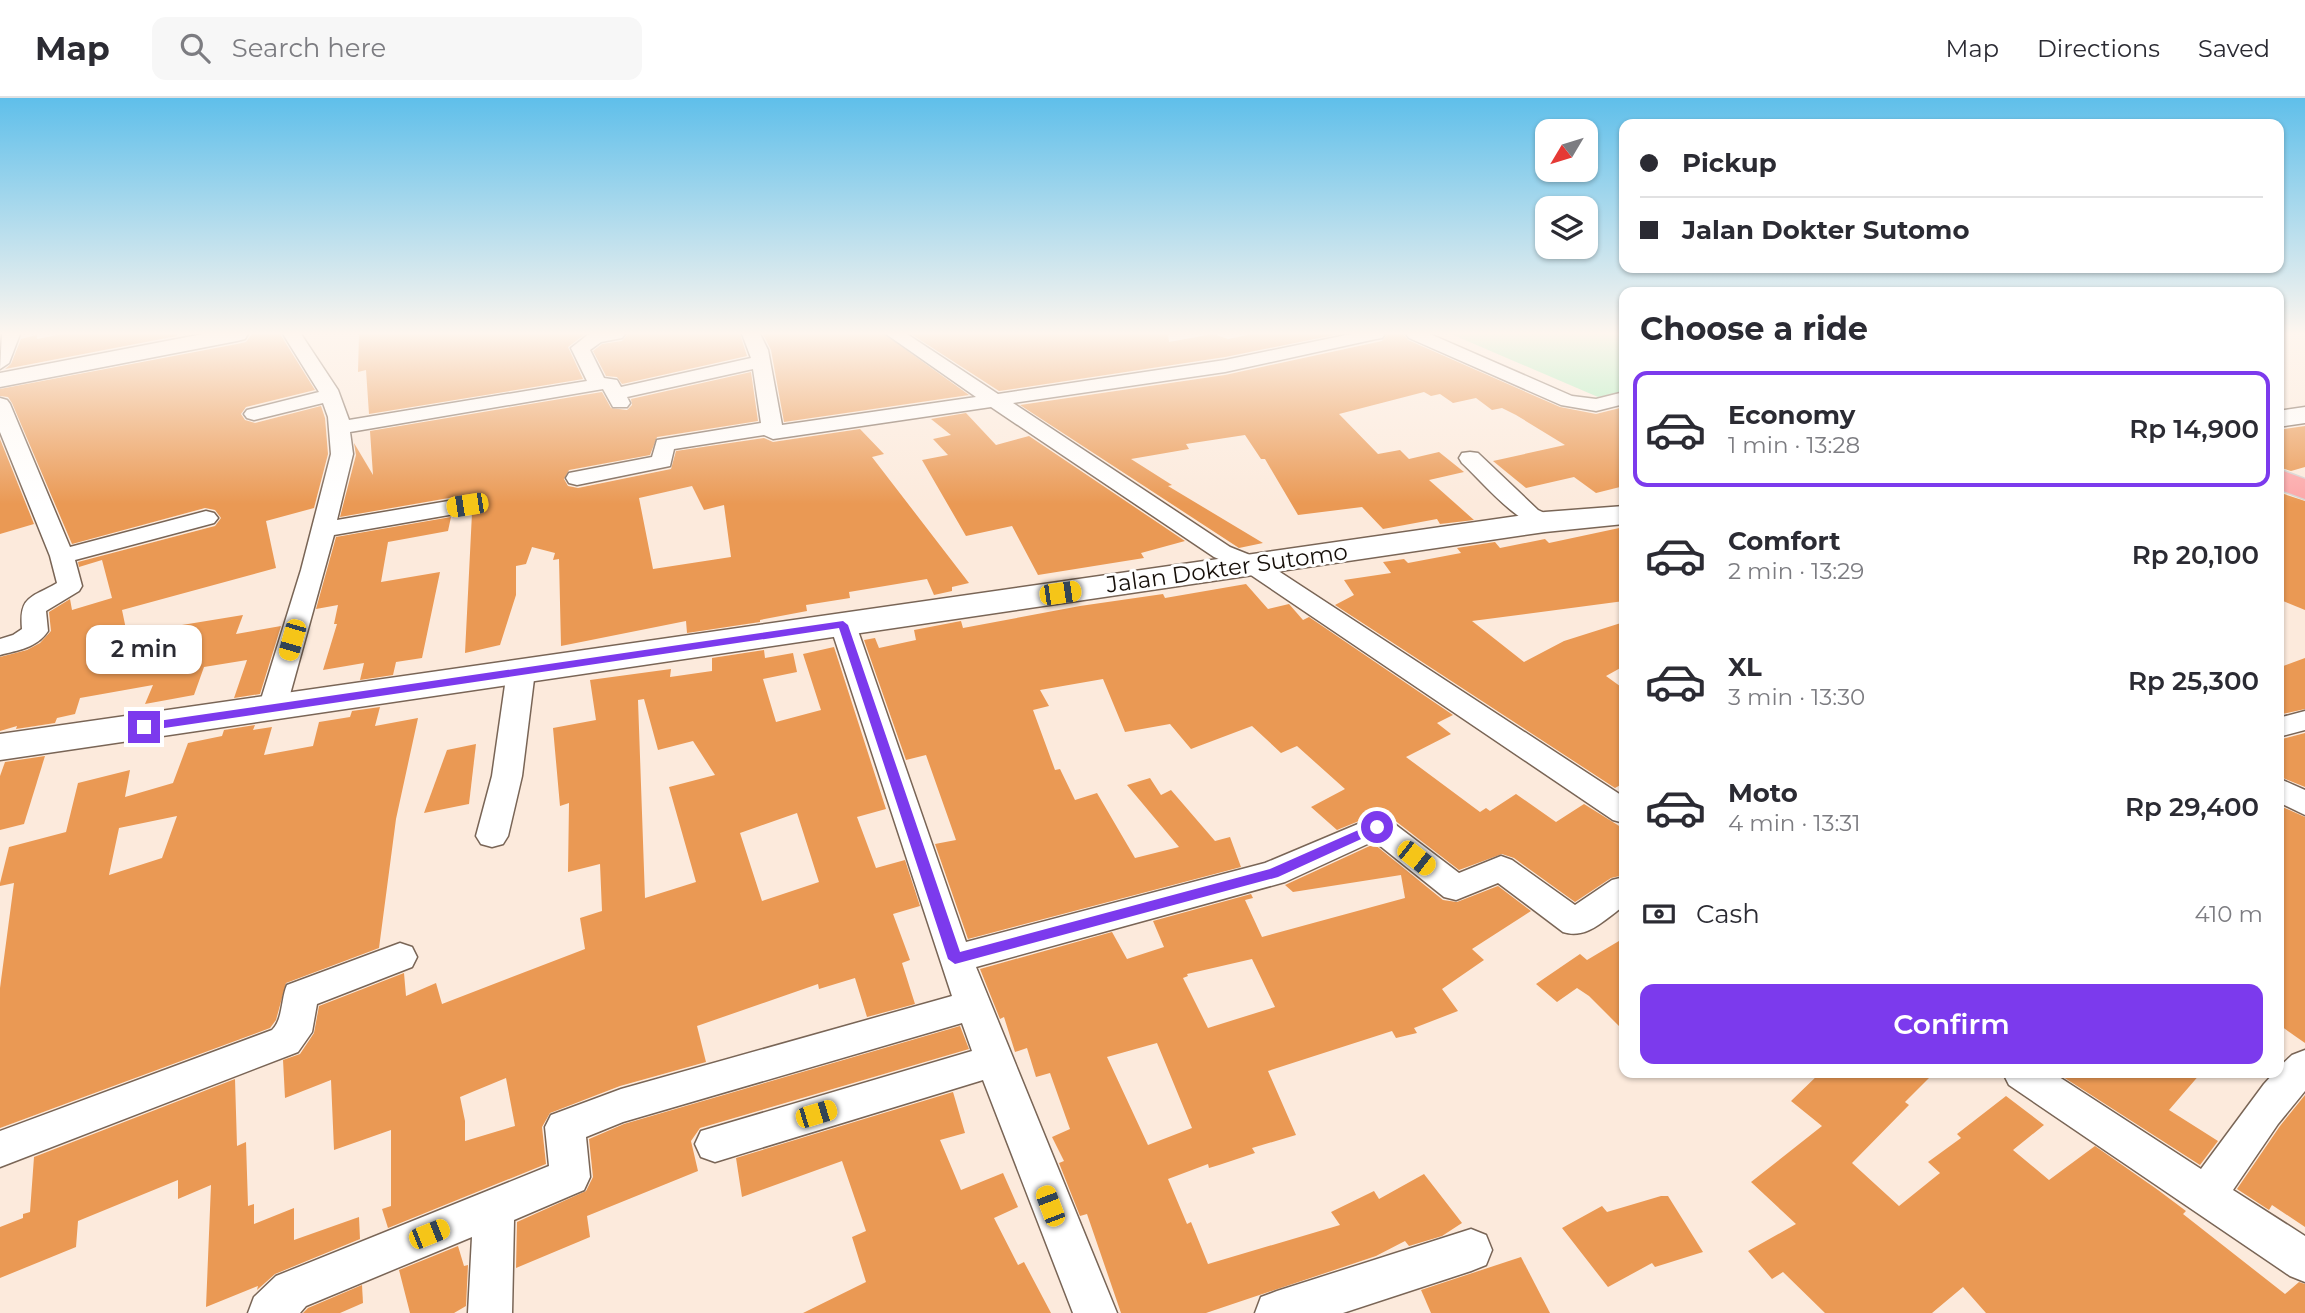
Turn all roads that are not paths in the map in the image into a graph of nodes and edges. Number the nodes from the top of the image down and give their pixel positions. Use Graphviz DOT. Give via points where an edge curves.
graph roads {
  1 [pos="327,391"];
  2 [pos="609,391"];
  3 [pos="626,391"];
  4 [pos="765,391"];
  5 [pos="980,391"];
  6 [pos="1051,391"];
  7 [pos="1544,391"];
  8 [pos="611,394"];
  9 [pos="330,395"];
  10 [pos="992,399"];
  11 [pos="1619,399"];
  12 [pos="0,404"];
  13 [pos="254,414"];
  14 [pos="2305,415"];
  15 [pos="2284,418"];
  16 [pos="339,428"];
  17 [pos="771,428"];
  18 [pos="1470,458"];
  19 [pos="577,478"];
  20 [pos="2284,481"];
  21 [pos="2305,490"];
  22 [pos="467,505"];
  23 [pos="1619,515"];
  24 [pos="206,518"];
  25 [pos="1545,522"];
  26 [pos="321,530"];
  27 [pos="62,556"];
  28 [pos="1251,564"];
  29 [pos="843,625"];
  30 [pos="0,647"];
  31 [pos="522,671"];
  32 [pos="272,709"];
  33 [pos="2305,720"];
  34 [pos="2284,726"];
  35 [pos="0,747"];
  36 [pos="2284,792"];
  37 [pos="2305,804"];
  38 [pos="1619,809"];
  39 [pos="492,836"];
  40 [pos="1619,892"];
  41 [pos="400,957"];
  42 [pos="955,959"];
  43 [pos="973,1005"];
  44 [pos="994,1061"];
  45 [pos="2305,1066"];
  46 [pos="2030,1078"];
  47 [pos="715,1144"];
  48 [pos="0,1149"];
  49 [pos="2206,1195"];
  50 [pos="494,1208"];
  51 [pos="1471,1250"];
  52 [pos="2305,1261"];
  53 [pos="270,1313"];
  54 [pos="490,1313"];
  55 [pos="1095,1313"];
  56 [pos="1277,1313"];
  1 -- 9 [label="street"];
  2 -- 8 [label="street"];
  3 -- 8 [label="street"];
  4 -- 17 [label="street"];
  5 -- 10 [label="street"];
  6 -- 10 [label="street"];
  7 -- 11 [label="street" via="1568,401 1596,405"];
  8 -- 16 [label="street"];
  9 -- 13 [label="street"];
  9 -- 16 [label="street"];
  10 -- 17 [label="street" via="773,433"];
  10 -- 28 [label="street" via="1222,552"];
  12 -- 27 [label="street"];
  14 -- 15 [label="street"];
  16 -- 26 [label="street" via="340,468"];
  17 -- 19 [label="street" via="664,444 662,461"];
  18 -- 25 [label="street" via="1530,516"];
  20 -- 21 [label="highway"];
  22 -- 26 [label="street"];
  23 -- 25 [label="main road, Jalan Dokter Sutomo"];
  24 -- 27 [label="street"];
  25 -- 28 [label="main road, Jalan Dokter Sutomo"];
  26 -- 32 [label="street"];
  27 -- 30 [label="street" via="70,586 33,608 35,631 22,641"];
  28 -- 29 [label="main road, Jalan Dokter Sutomo"];
  28 -- 38 [label="street"];
  29 -- 31 [label="main road, Jalan Dokter Sutomo"];
  29 -- 42 [label="street"];
  31 -- 32 [label="main road, Jalan Dokter Sutomo"];
  31 -- 39 [label="street" via="507,776"];
  32 -- 35 [label="main road, Jalan Dokter Sutomo"];
  33 -- 34 [label="street"];
  36 -- 37 [label="street"];
  40 -- 42 [label="street" via="1575,923 1501,868 1456,888 1377,827 1273,873"];
  41 -- 48 [label="street" via="300,995 294,1032 281,1044"];
  42 -- 43 [label="street"];
  43 -- 44 [label="street"];
  43 -- 50 [label="street" via="565,1127 570,1177"];
  44 -- 47 [label="street"];
  44 -- 55 [label="street"];
  45 -- 49 [label="street" via="2284,1086"];
  46 -- 49 [label="street"];
  49 -- 52 [label="street"];
  50 -- 53 [label="street" via="290,1291"];
  50 -- 54 [label="street"];
  51 -- 56 [label="street"];
}
